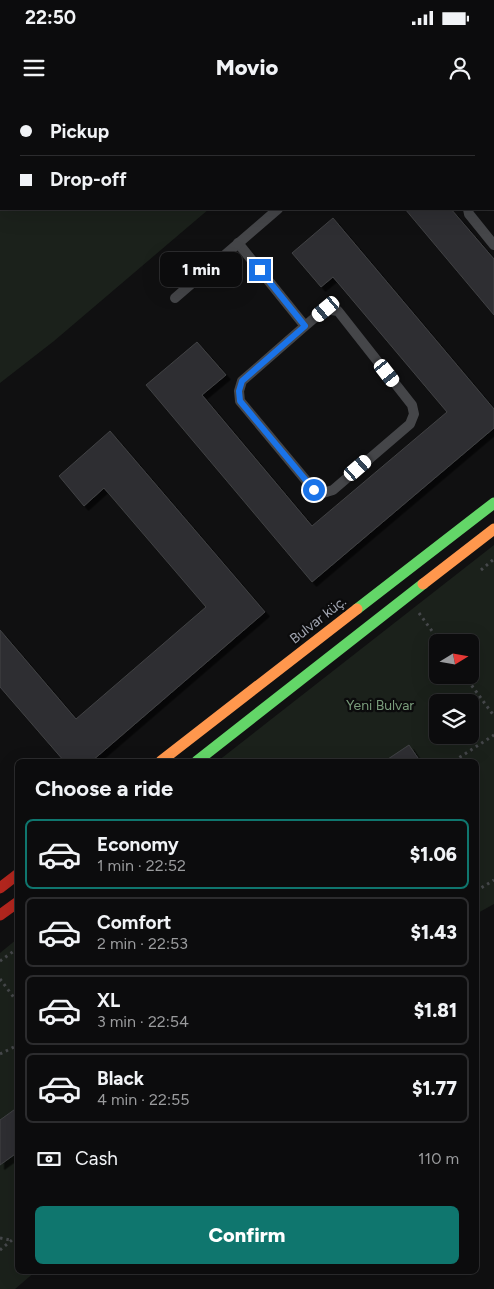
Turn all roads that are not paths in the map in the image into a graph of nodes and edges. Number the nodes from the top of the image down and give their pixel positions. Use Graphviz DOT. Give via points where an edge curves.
graph roads {
  1 [pos="277,210"];
  2 [pos="468,210"];
  3 [pos="238,242"];
  4 [pos="494,245"];
  5 [pos="175,298"];
  6 [pos="305,326"];
  7 [pos="494,503"];
  8 [pos="494,529"];
  9 [pos="163,759"];
  10 [pos="200,759"];
  11 [pos="15,876"];
  12 [pos="0,888"];
  13 [pos="15,904"];
  14 [pos="0,915"];
  1 -- 3 [label="lane"];
  2 -- 4 [label="lane"];
  3 -- 5 [label="lane"];
  3 -- 6 [label="lane"];
  6 -- 6 [label="lane" via="326,309 338,311 412,405 414,414 410,424 332,490 323,493 314,490 240,401 242,381"];
  7 -- 9 [label="street, Bulvar küç."];
  8 -- 10 [label="street"];
  11 -- 12 [label="street"];
  13 -- 14 [label="street"];
}
